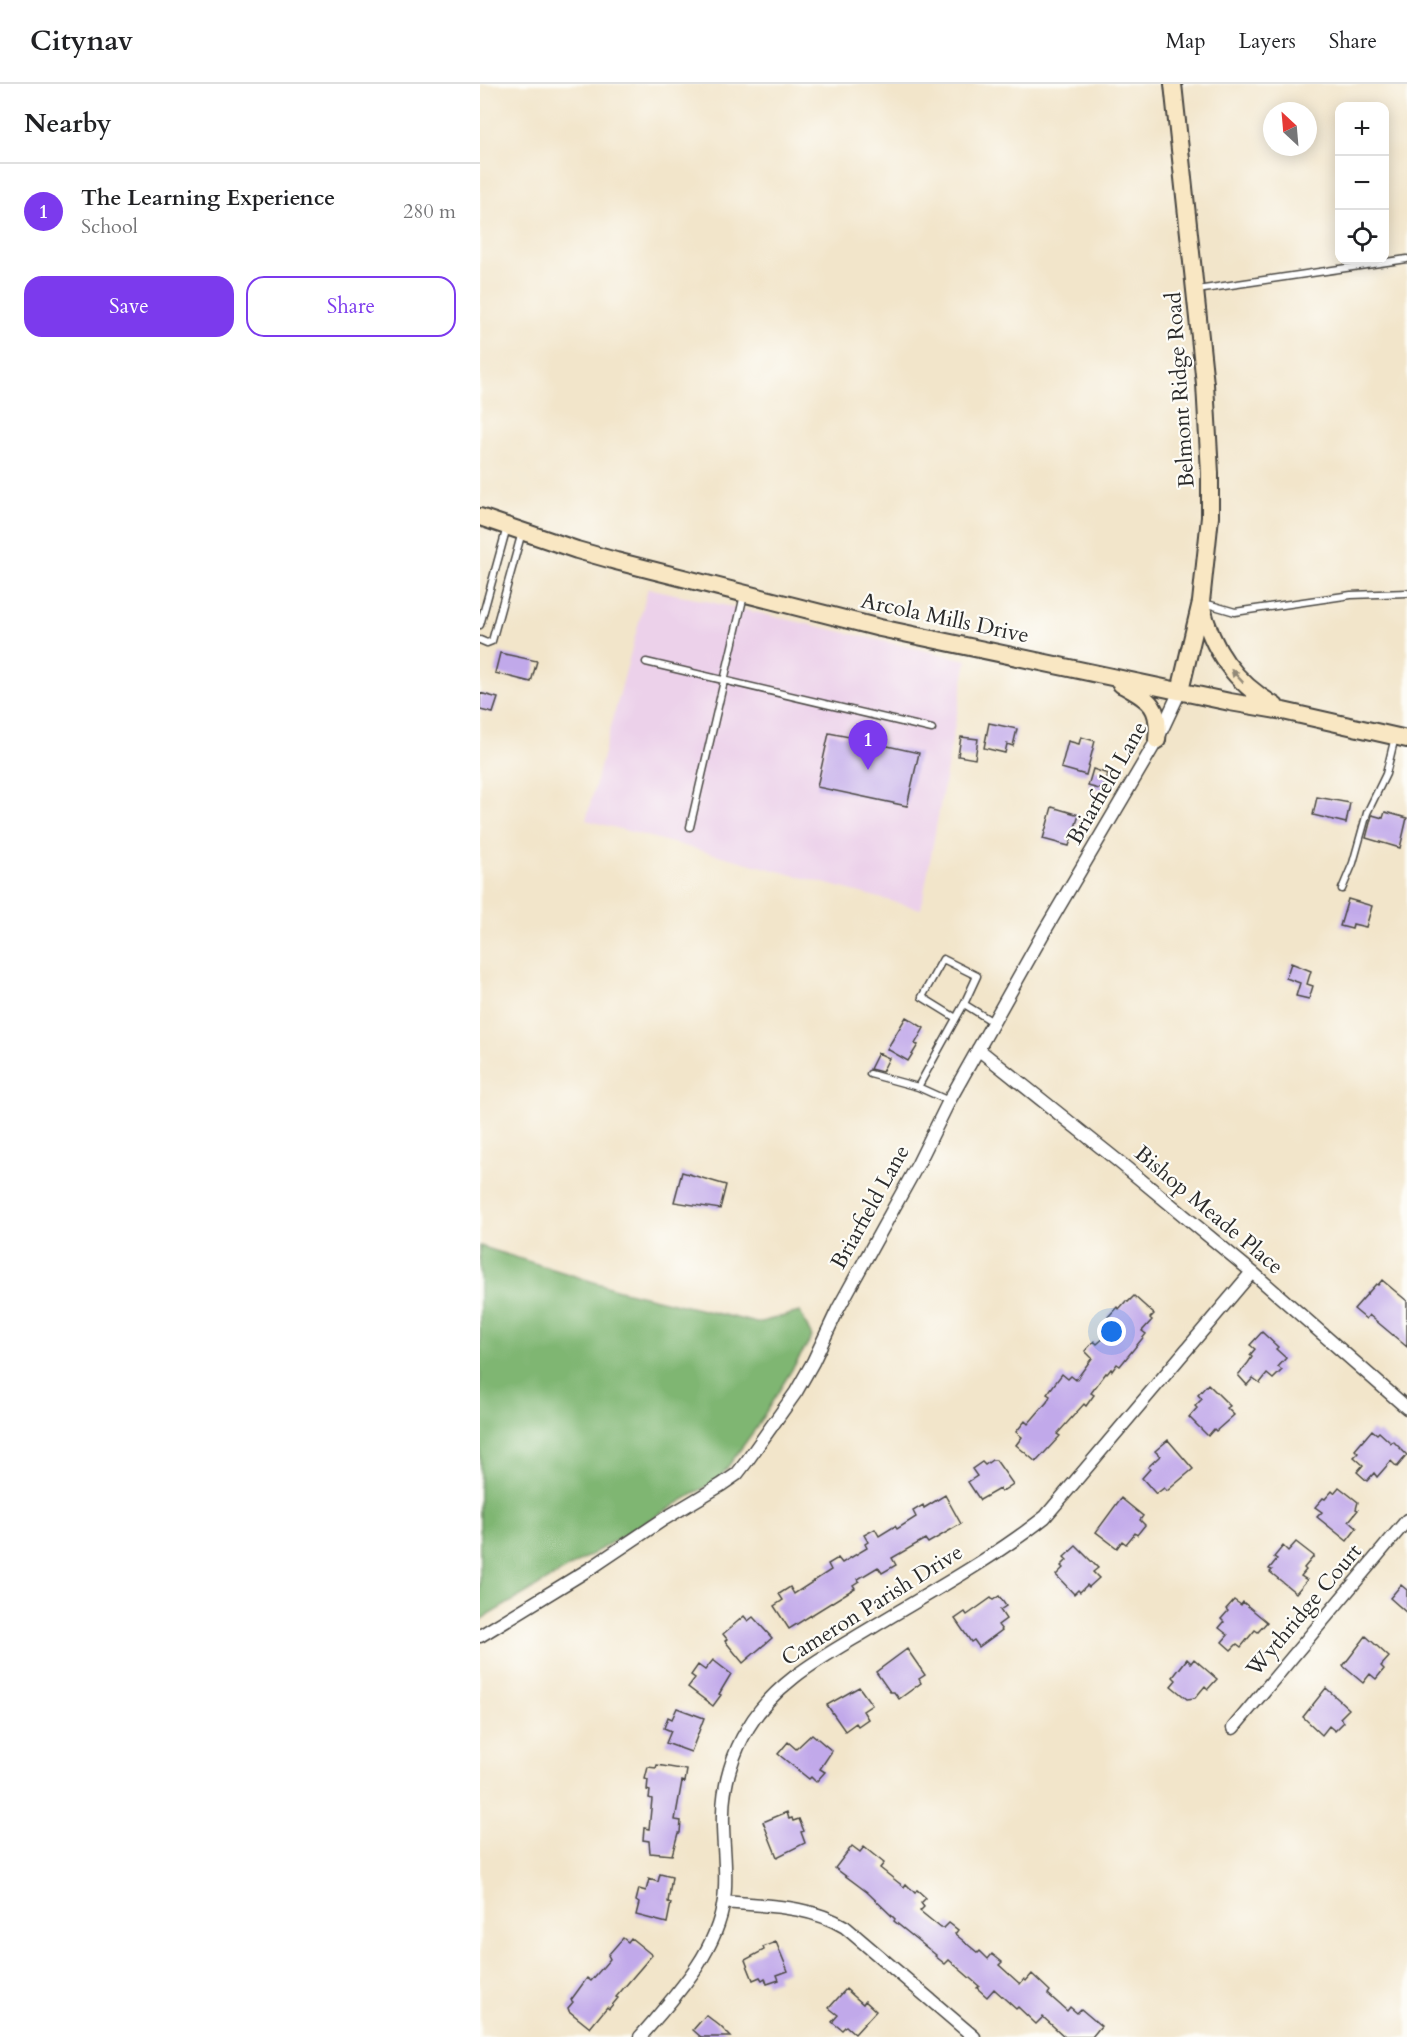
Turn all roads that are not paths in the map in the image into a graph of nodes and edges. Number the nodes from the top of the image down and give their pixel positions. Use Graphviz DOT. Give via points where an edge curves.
graph roads {
  1 [pos="1173,84"];
  2 [pos="1407,259"];
  3 [pos="1196,290"];
  4 [pos="480,517"];
  5 [pos="514,529"];
  6 [pos="1407,593"];
  7 [pos="744,594"];
  8 [pos="1201,602"];
  9 [pos="480,625"];
  10 [pos="480,640"];
  11 [pos="646,662"];
  12 [pos="1108,675"];
  13 [pos="724,681"];
  14 [pos="1180,691"];
  15 [pos="1283,711"];
  16 [pos="932,729"];
  17 [pos="1401,737"];
  18 [pos="1157,740"];
  19 [pos="690,827"];
  20 [pos="1342,889"];
  21 [pos="964,1004"];
  22 [pos="956,1018"];
  23 [pos="993,1022"];
  24 [pos="978,1049"];
  25 [pos="870,1074"];
  26 [pos="918,1087"];
  27 [pos="949,1101"];
  28 [pos="1252,1272"];
  29 [pos="1407,1408"];
  30 [pos="1407,1520"];
  31 [pos="480,1636"];
  32 [pos="1233,1728"];
  33 [pos="724,1902"];
  34 [pos="640,2037"];
  35 [pos="974,2037"];
  1 -- 3 [label="street, Belmont Ridge Road"];
  2 -- 3 [label="lane"];
  3 -- 8 [label="street, Belmont Ridge Road" via="1210,473 1210,517"];
  4 -- 5 [label="street, Arcola Mills Drive"];
  5 -- 7 [label="street, Arcola Mills Drive" via="577,550"];
  5 -- 9 [label="lane"];
  5 -- 10 [label="lane" via="492,641"];
  6 -- 8 [label="lane" via="1351,595 1235,612"];
  7 -- 12 [label="street, Arcola Mills Drive" via="880,628"];
  7 -- 13 [label="lane"];
  8 -- 14 [label="street, Belmont Ridge Road"];
  15 -- 8 [label="street, one-way" via="1232,672 1210,636"];
  11 -- 13 [label="lane"];
  12 -- 14 [label="street, Arcola Mills Drive"];
  12 -- 18 [label="street" via="1153,706 1158,717"];
  13 -- 16 [label="lane"];
  13 -- 19 [label="lane"];
  14 -- 15 [label="street, Arcola Mills Drive"];
  14 -- 18 [label="street, Briarfield Lane"];
  15 -- 17 [label="street, Arcola Mills Drive"];
  17 -- 20 [label="lane" via="1367,813"];
  18 -- 23 [label="street, Briarfield Lane"];
  21 -- 22 [label="lane"];
  21 -- 22 [label="lane" via="977,976 943,959 922,997"];
  21 -- 23 [label="lane"];
  22 -- 26 [label="lane"];
  23 -- 24 [label="street, Briarfield Lane"];
  24 -- 27 [label="street, Briarfield Lane"];
  24 -- 28 [label="street, Bishop Meade Place"];
  25 -- 26 [label="lane"];
  26 -- 27 [label="lane"];
  27 -- 31 [label="street, Briarfield Lane" via="796,1392 737,1474"];
  28 -- 29 [label="street, Bishop Meade Place"];
  28 -- 33 [label="street, Cameron Parish Drive" via="1045,1517 1012,1543 805,1668 760,1708 736,1751 728,1777 723,1812"];
  30 -- 32 [label="street, Wythridge Court"];
  33 -- 34 [label="street, Cameron Parish Drive" via="699,1965"];
  33 -- 35 [label="street" via="795,1909 831,1919"];
}
